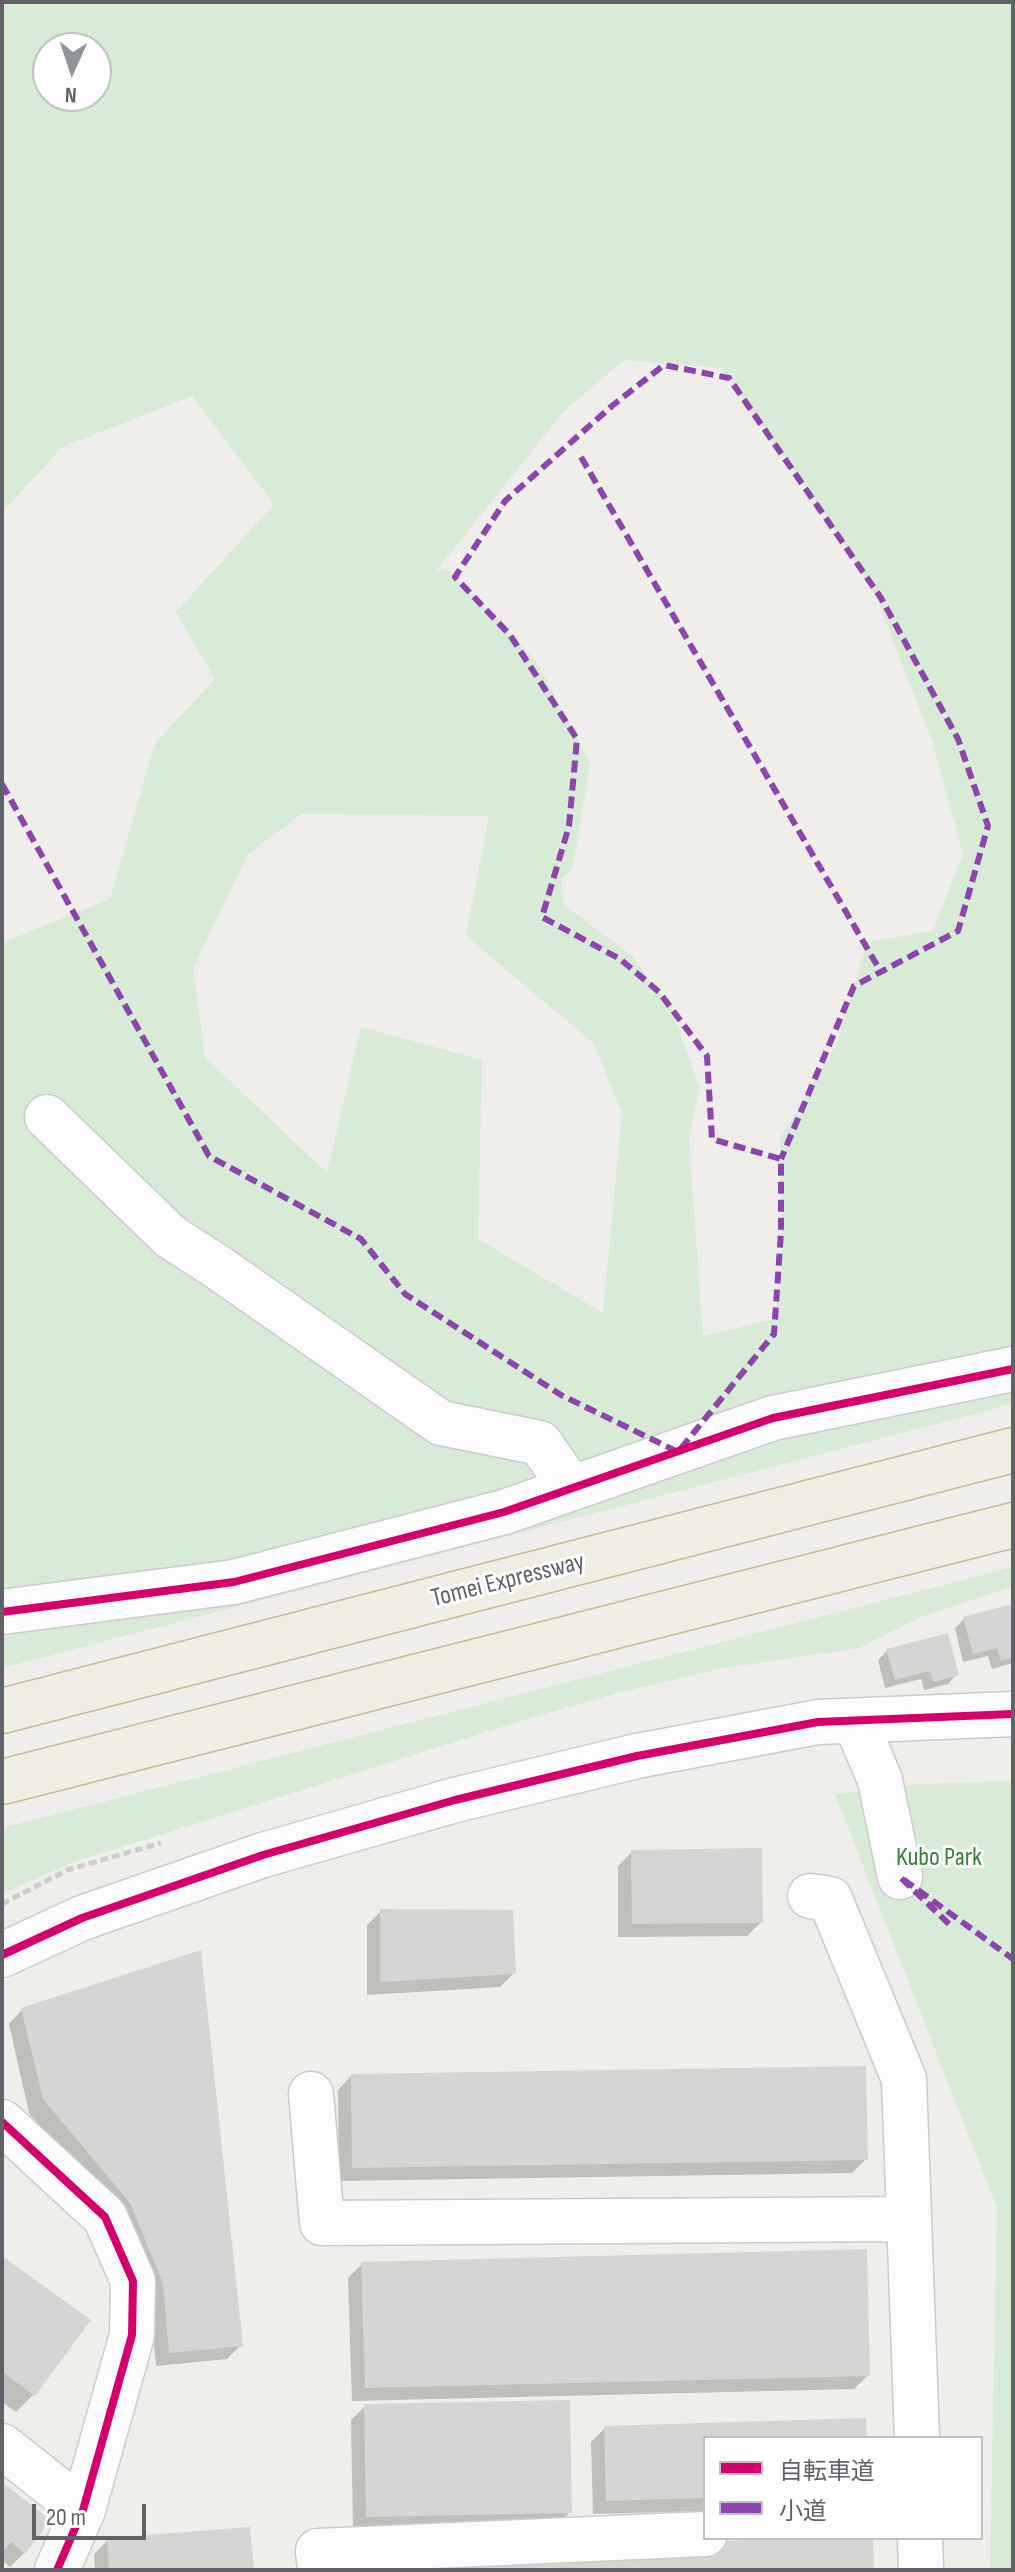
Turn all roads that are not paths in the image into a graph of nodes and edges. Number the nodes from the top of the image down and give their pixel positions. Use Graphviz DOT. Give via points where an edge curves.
graph roads {
  1 [pos="47,1117"];
  2 [pos="1013,1369"];
  3 [pos="1013,1450"];
  4 [pos="571,1488"];
  5 [pos="1013,1525"];
  6 [pos="2,1612"];
  7 [pos="2,1711"];
  8 [pos="1013,1714"];
  9 [pos="855,1721"];
  10 [pos="2,1782"];
  11 [pos="900,1877"];
  12 [pos="810,1896"];
  13 [pos="2,1955"];
  14 [pos="311,2094"];
  15 [pos="2,2122"];
  16 [pos="909,2219"];
  17 [pos="917,2436"];
  18 [pos="2,2446"];
  19 [pos="83,2510"];
  20 [pos="703,2534"];
  21 [pos="920,2540"];
  22 [pos="57,2570"];
  23 [pos="320,2570"];
  24 [pos="921,2570"];
  1 -- 4 [label="street" via="171,1237 441,1423 540,1443"];
  2 -- 4 [label="street" via="773,1418"];
  3 -- 7 [label="highway, Tomei Expressway"];
  4 -- 6 [label="street" via="504,1512 234,1582"];
  5 -- 10 [label="highway"];
  8 -- 9 [label="street"];
  9 -- 11 [label="street" via="880,1780"];
  9 -- 13 [label="street" via="818,1722 637,1756 455,1800 247,1861 82,1918"];
  12 -- 16 [label="street" via="830,1899 904,2079"];
  14 -- 16 [label="street" via="322,2223"];
  15 -- 19 [label="street" via="105,2217 133,2281 132,2335"];
  16 -- 17 [label="street"];
  18 -- 19 [label="street"];
  19 -- 22 [label="street"];
  20 -- 23 [label="street" via="318,2551"];
  21 -- 24 [label="street"];
}
